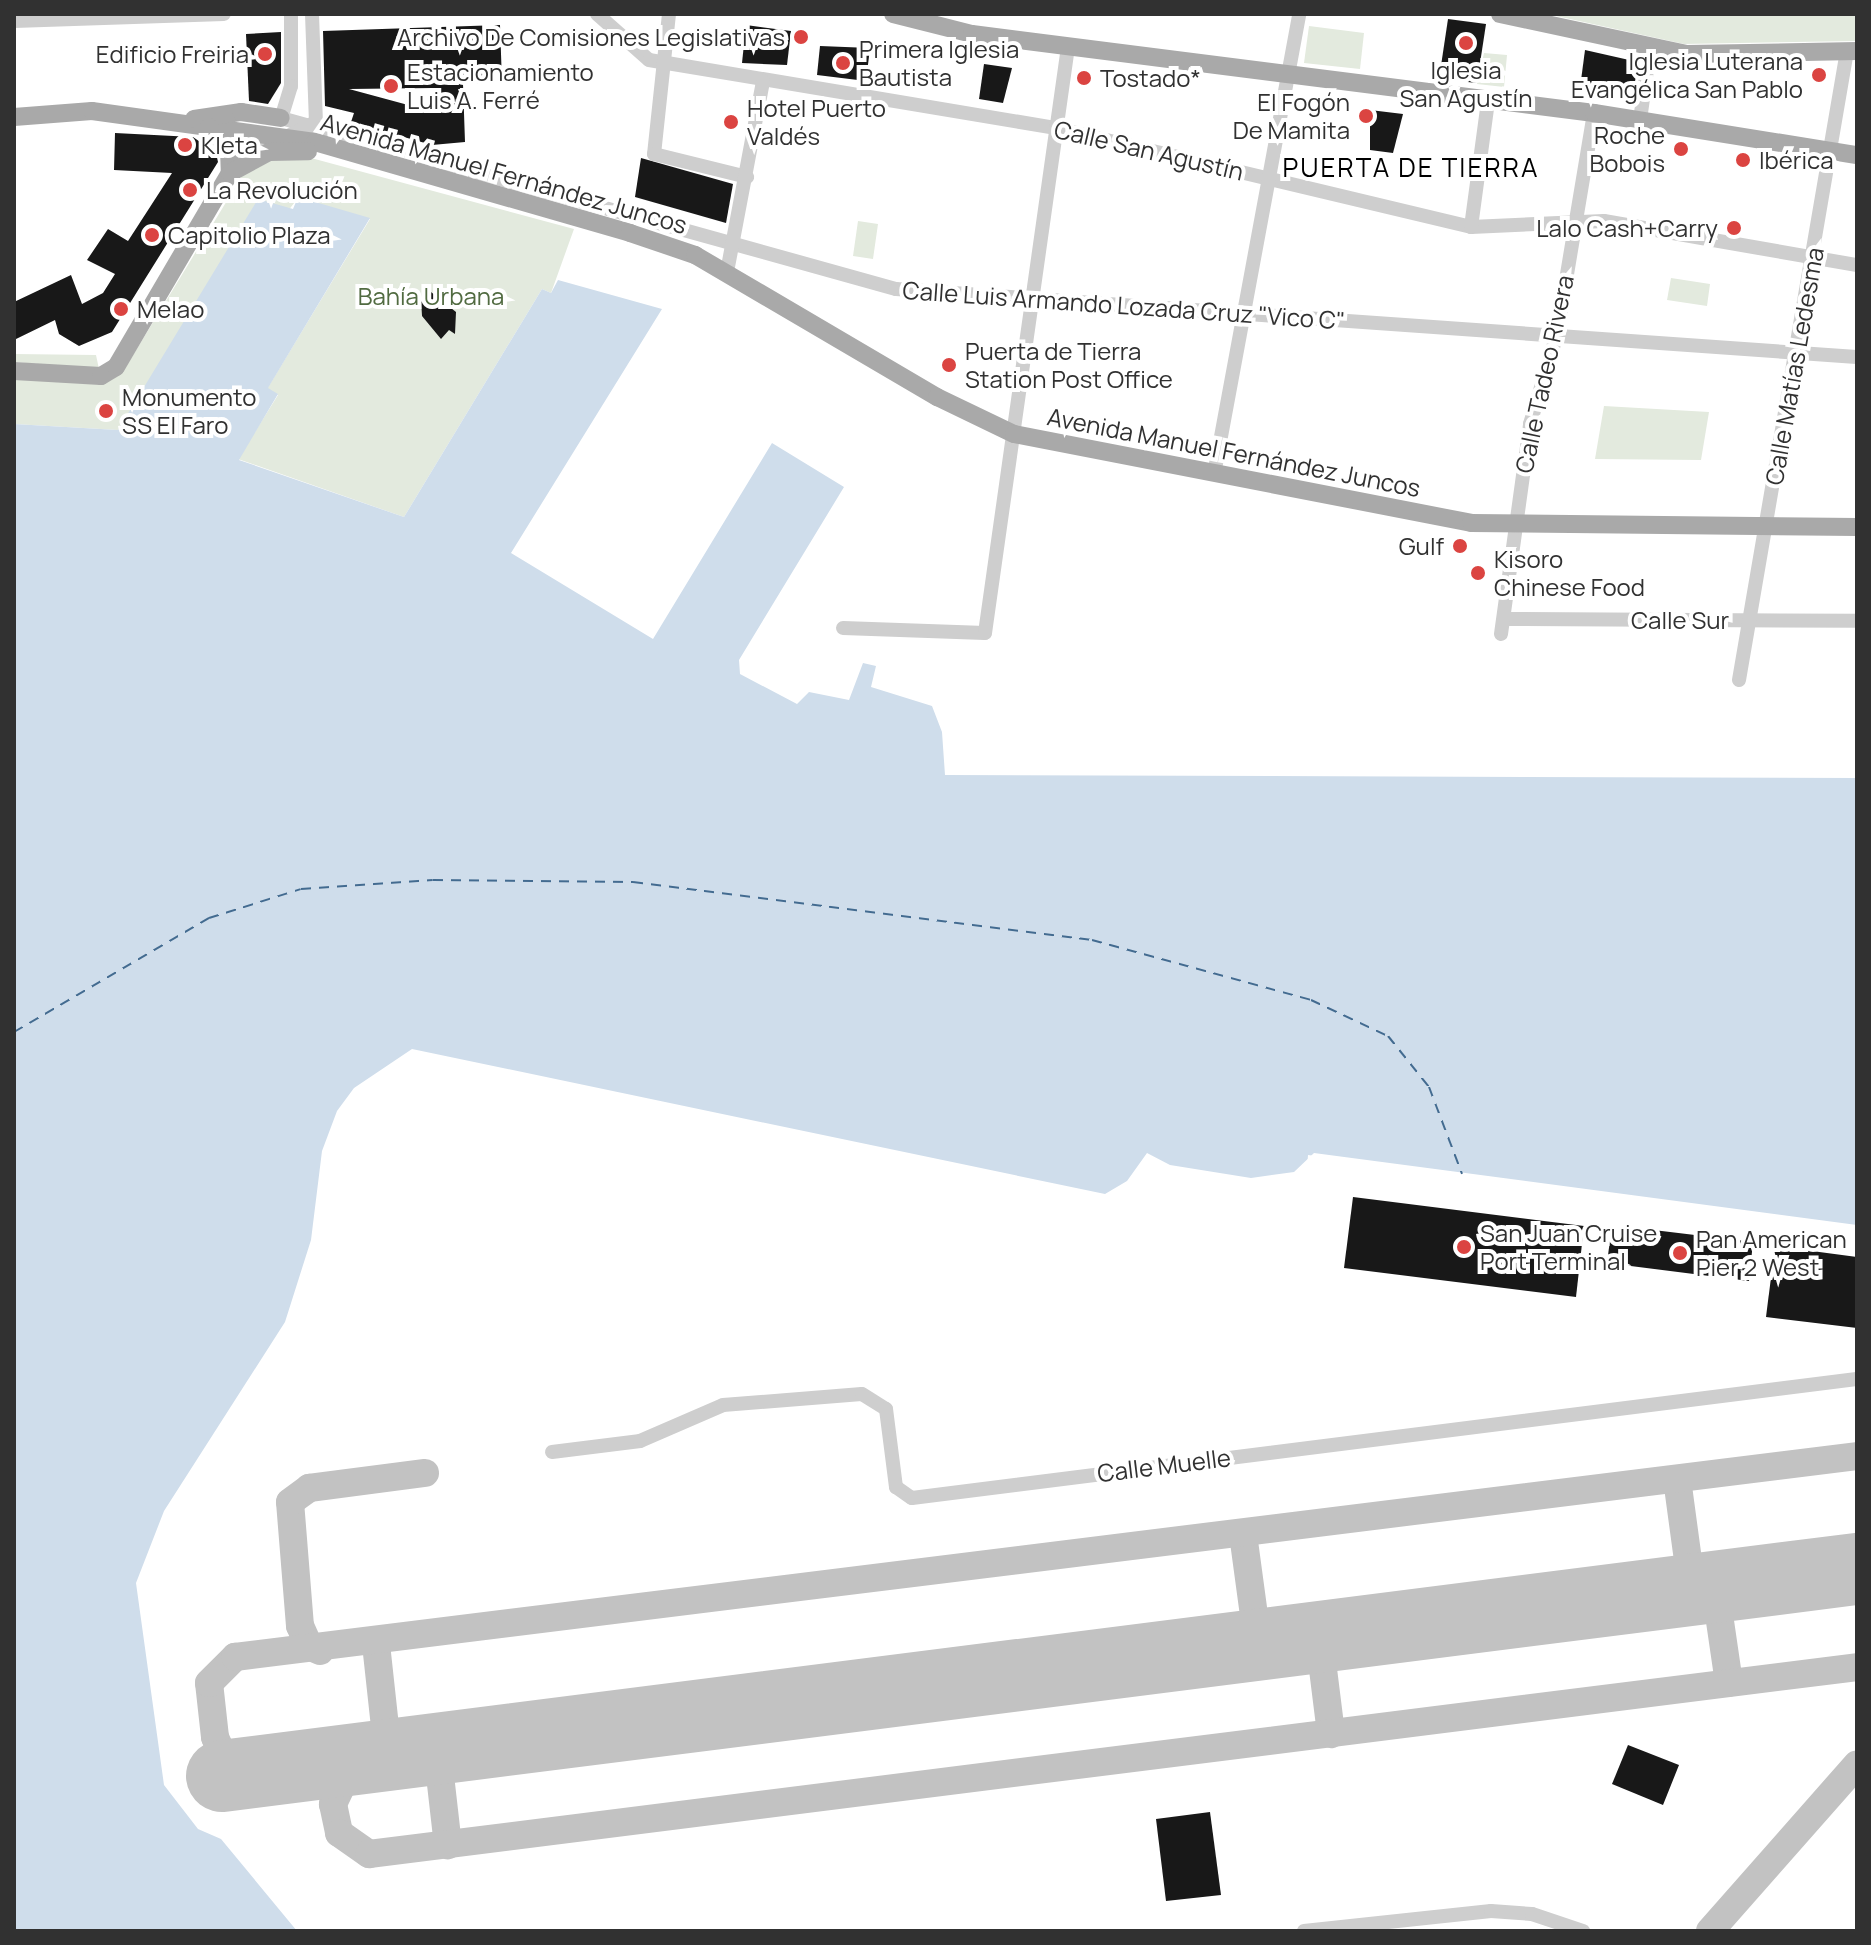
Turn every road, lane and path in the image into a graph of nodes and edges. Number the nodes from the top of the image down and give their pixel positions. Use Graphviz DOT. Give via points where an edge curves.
graph roads {
  1 [pos="224,14"];
  2 [pos="291,14"];
  3 [pos="312,14"];
  4 [pos="597,14"];
  5 [pos="669,14"];
  6 [pos="893,14"];
  7 [pos="1299,14"];
  8 [pos="1500,14"];
  9 [pos="14,21"];
  10 [pos="1068,47"];
  11 [pos="1650,48"];
  12 [pos="1852,51"];
  13 [pos="663,62"];
  14 [pos="1290,75"];
  15 [pos="763,81"];
  16 [pos="1488,101"];
  17 [pos="1594,113"];
  18 [pos="14,117"];
  19 [pos="1640,120"];
  20 [pos="171,122"];
  21 [pos="316,124"];
  22 [pos="209,127"];
  23 [pos="281,127"];
  24 [pos="1056,128"];
  25 [pos="335,151"];
  26 [pos="1834,151"];
  27 [pos="1857,155"];
  28 [pos="230,173"];
  29 [pos="747,177"];
  30 [pos="1272,179"];
  31 [pos="1576,219"];
  32 [pos="1471,227"];
  33 [pos="736,241"];
  34 [pos="1812,257"];
  35 [pos="1857,265"];
  36 [pos="727,272"];
  37 [pos="1034,301"];
  38 [pos="1245,317"];
  39 [pos="1557,334"];
  40 [pos="1794,353"];
  41 [pos="1857,357"];
  42 [pos="14,371"];
  43 [pos="1014,434"];
  44 [pos="1215,469"];
  45 [pos="1516,526"];
  46 [pos="1765,526"];
  47 [pos="1857,527"];
  48 [pos="1748,620"];
  49 [pos="1857,621"];
  50 [pos="1503,627"];
  51 [pos="843,628"];
  52 [pos="1739,680"];
  53 [pos="1857,1379"];
  54 [pos="552,1452"];
  55 [pos="1304,1931"];
  56 [pos="1583,1931"];
  1 -- 9 [label="street"];
  2 -- 23 [label="street" via="291,86"];
  3 -- 21 [label="street"];
  4 -- 13 [label="street, Calle San Agustín" via="640,55"];
  5 -- 13 [label="street"];
  6 -- 10 [label="main road" via="966,33"];
  7 -- 14 [label="street"];
  8 -- 11 [label="main road"];
  10 -- 14 [label="main road"];
  10 -- 24 [label="street"];
  11 -- 12 [label="main road" via="1732,55"];
  11 -- 19 [label="street"];
  12 -- 26 [label="street, Calle Matías Ledesma"];
  13 -- 15 [label="street, Calle San Agustín"];
  13 -- 29 [label="street" via="654,154"];
  14 -- 16 [label="main road"];
  14 -- 30 [label="street"];
  15 -- 24 [label="street, Calle San Agustín"];
  15 -- 29 [label="street"];
  16 -- 17 [label="main road"];
  16 -- 32 [label="street"];
  17 -- 19 [label="main road"];
  17 -- 31 [label="street, Calle Tadeo Rivera"];
  18 -- 20 [label="main road" via="92,111"];
  19 -- 26 [label="main road"];
  20 -- 22 [label="main road"];
  20 -- 23 [label="main road" via="241,112"];
  21 -- 23 [label="street"];
  21 -- 33 [label="street, Calle Luis Armando Lozada Cruz \"Vico C\""];
  22 -- 23 [label="main road"];
  22 -- 28 [label="main road" via="229,149"];
  23 -- 25 [label="main road, Avenida Manuel Fernández Juncos"];
  23 -- 28 [label="street"];
  24 -- 30 [label="street, Calle San Agustín"];
  24 -- 37 [label="street"];
  25 -- 28 [label="main road" via="280,149"];
  25 -- 36 [label="main road, Avenida Manuel Fernández Juncos" via="630,233"];
  26 -- 27 [label="main road"];
  26 -- 34 [label="street, Calle Matías Ledesma"];
  28 -- 42 [label="main road" via="116,367 101,376"];
  29 -- 33 [label="street"];
  30 -- 32 [label="street, Calle San Agustín"];
  30 -- 38 [label="street"];
  31 -- 32 [label="street, Calle San Agustín"];
  31 -- 34 [label="street, Calle San Agustín"];
  31 -- 39 [label="street, Calle Tadeo Rivera"];
  33 -- 36 [label="street"];
  33 -- 37 [label="street, Calle Luis Armando Lozada Cruz \"Vico C\"" via="896,289"];
  34 -- 35 [label="street, Calle San Agustín"];
  34 -- 40 [label="street, Calle Matías Ledesma"];
  36 -- 43 [label="main road, Avenida Manuel Fernández Juncos" via="937,397"];
  37 -- 38 [label="street, Calle Luis Armando Lozada Cruz \"Vico C\""];
  37 -- 43 [label="street"];
  38 -- 39 [label="street, Calle Luis Armando Lozada Cruz \"Vico C\""];
  38 -- 44 [label="street"];
  39 -- 40 [label="street, Calle Luis Armando Lozada Cruz \"Vico C\""];
  39 -- 45 [label="street, Calle Tadeo Rivera" via="1536,389"];
  40 -- 41 [label="street, Calle Luis Armando Lozada Cruz \"Vico C\""];
  40 -- 46 [label="street, Calle Matías Ledesma"];
  43 -- 44 [label="main road, Avenida Manuel Fernández Juncos"];
  43 -- 51 [label="street" via="985,633"];
  44 -- 45 [label="main road, Avenida Manuel Fernández Juncos" via="1433,516"];
  45 -- 46 [label="main road, Avenida Manuel Fernández Juncos"];
  45 -- 50 [label="street, Calle Tadeo Rivera"];
  46 -- 47 [label="main road, Avenida Manuel Fernández Juncos"];
  46 -- 48 [label="street, Calle Matías Ledesma"];
  48 -- 49 [label="street, Calle Sur"];
  48 -- 50 [label="street, Calle Sur"];
  48 -- 52 [label="street, Calle Matías Ledesma"];
  53 -- 54 [label="street, Calle Muelle" via="912,1498 896,1487 886,1409 862,1394 723,1405 640,1441"];
  55 -- 56 [label="street" via="1491,1911 1532,1914"];
}
